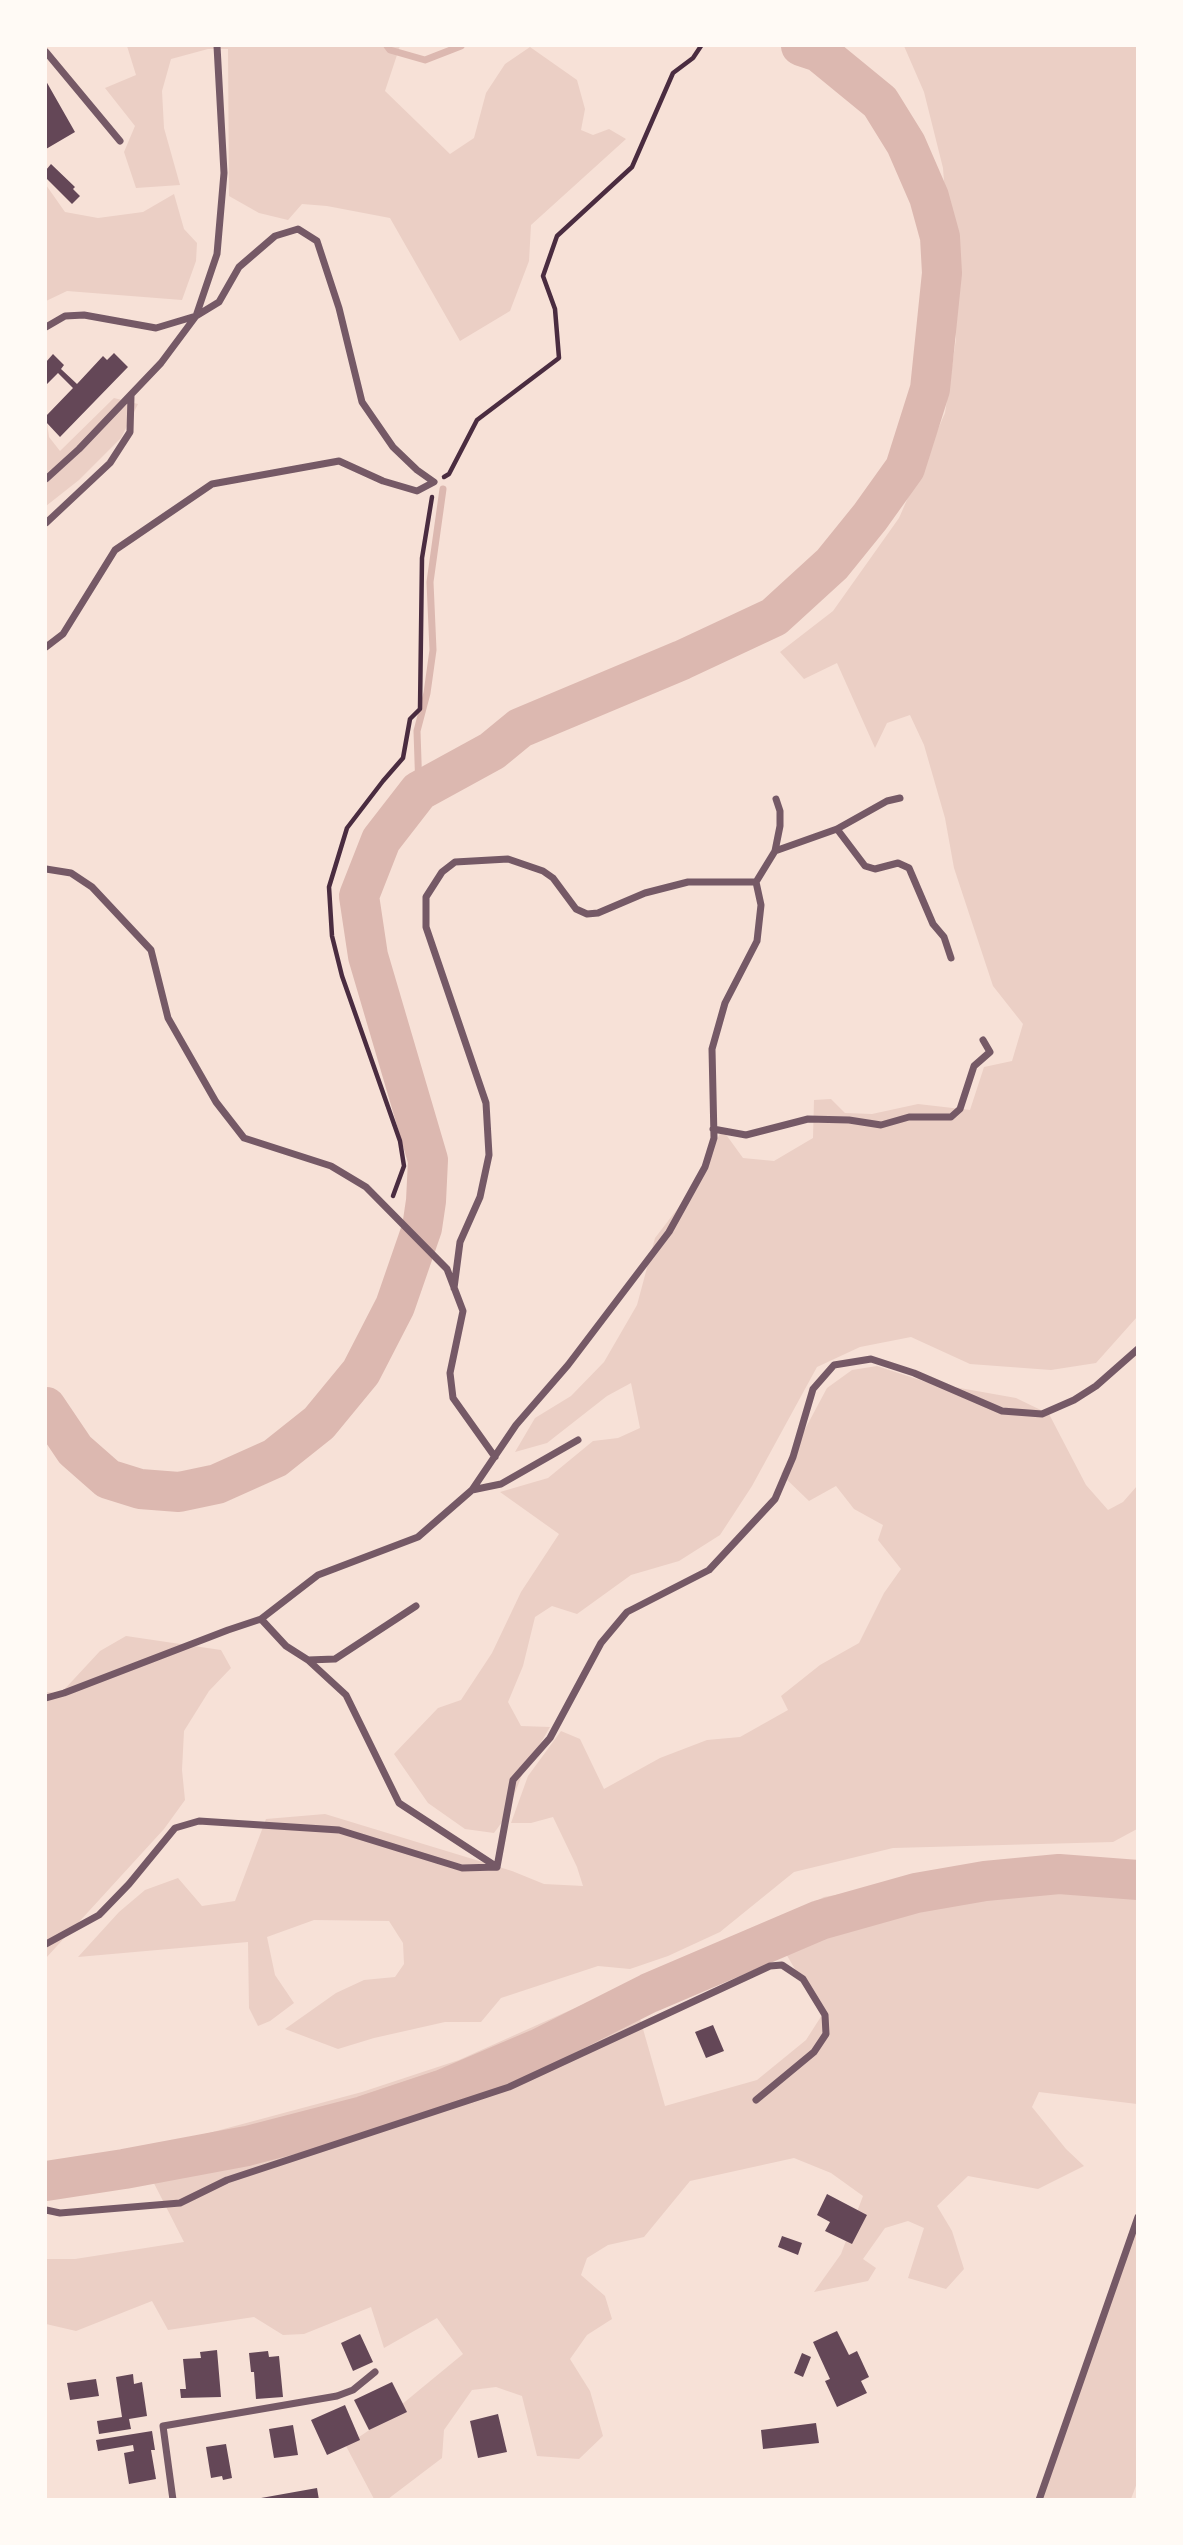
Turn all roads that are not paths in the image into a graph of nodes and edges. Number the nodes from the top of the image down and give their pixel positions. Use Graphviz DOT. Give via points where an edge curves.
graph roads {
  1 [pos="217,46"];
  2 [pos="46,52"];
  3 [pos="120,141"];
  4 [pos="196,316"];
  5 [pos="46,327"];
  6 [pos="131,395"];
  7 [pos="46,479"];
  8 [pos="46,523"];
  9 [pos="46,647"];
  10 [pos="900,798"];
  11 [pos="776,799"];
  12 [pos="837,829"];
  13 [pos="775,851"];
  14 [pos="46,869"];
  15 [pos="755,882"];
  16 [pos="951,958"];
  17 [pos="984,1041"];
  18 [pos="713,1129"];
  19 [pos="454,1288"];
  20 [pos="1138,1349"];
  21 [pos="578,1440"];
  22 [pos="495,1457"];
  23 [pos="472,1490"];
  24 [pos="416,1606"];
  25 [pos="261,1619"];
  26 [pos="308,1660"];
  27 [pos="46,1698"];
  28 [pos="497,1867"];
  29 [pos="46,1944"];
  30 [pos="756,2101"];
  31 [pos="46,2210"];
  32 [pos="1138,2217"];
  33 [pos="376,2372"];
  34 [pos="173,2500"];
  35 [pos="1039,2500"];
  1 -- 4 [label="street" via="224,173 217,254"];
  2 -- 3 [label="street"];
  4 -- 5 [label="street" via="156,327 65,316"];
  4 -- 6 [label="street"];
  4 -- 9 [label="street" via="219,302 239,267 275,236 298,229 317,241 362,402 393,447 435,482 417,491 340,461 212,484 115,550 63,634"];
  6 -- 7 [label="street"];
  6 -- 8 [label="street" via="130,432 110,463"];
  10 -- 12 [label="street"];
  11 -- 13 [label="street" via="780,819"];
  12 -- 13 [label="street"];
  12 -- 16 [label="street" via="866,866 875,869 898,863 909,868"];
  13 -- 15 [label="street"];
  14 -- 19 [label="street" via="71,873 92,887 151,950 169,1018 216,1102 244,1138 331,1166 366,1187 447,1269"];
  15 -- 18 [label="street" via="761,905 757,941 726,1003 712,1048"];
  15 -- 19 [label="street" via="688,882 587,914 576,909 554,878 508,859 455,862 442,872 426,897 426,927 486,1104 489,1155 480,1197 460,1242"];
  17 -- 18 [label="street" via="990,1052 974,1066 960,1109 951,1117 909,1117 881,1125 808,1119 746,1135"];
  18 -- 22 [label="street" via="705,1167 669,1232"];
  19 -- 22 [label="street" via="463,1311 450,1373 453,1398"];
  20 -- 28 [label="street" via="1096,1386 1042,1414 1002,1411 872,1359 834,1365 813,1389 775,1499 709,1570 627,1612 601,1643 550,1738 513,1780"];
  21 -- 23 [label="street" via="501,1484"];
  22 -- 23 [label="street"];
  23 -- 25 [label="street" via="418,1537 318,1575"];
  24 -- 26 [label="street" via="335,1659"];
  25 -- 26 [label="street" via="286,1646"];
  25 -- 27 [label="street"];
  26 -- 28 [label="street" via="346,1695 399,1803"];
  28 -- 29 [label="street" via="462,1868 339,1830 199,1821 175,1828 99,1915"];
  30 -- 31 [label="street" via="814,2052 827,2034 825,2015 803,1979 782,1965 771,1966 509,2087 228,2180 180,2203 60,2213"];
  32 -- 35 [label="street"];
  33 -- 34 [label="street" via="337,2396 163,2426"];
}
